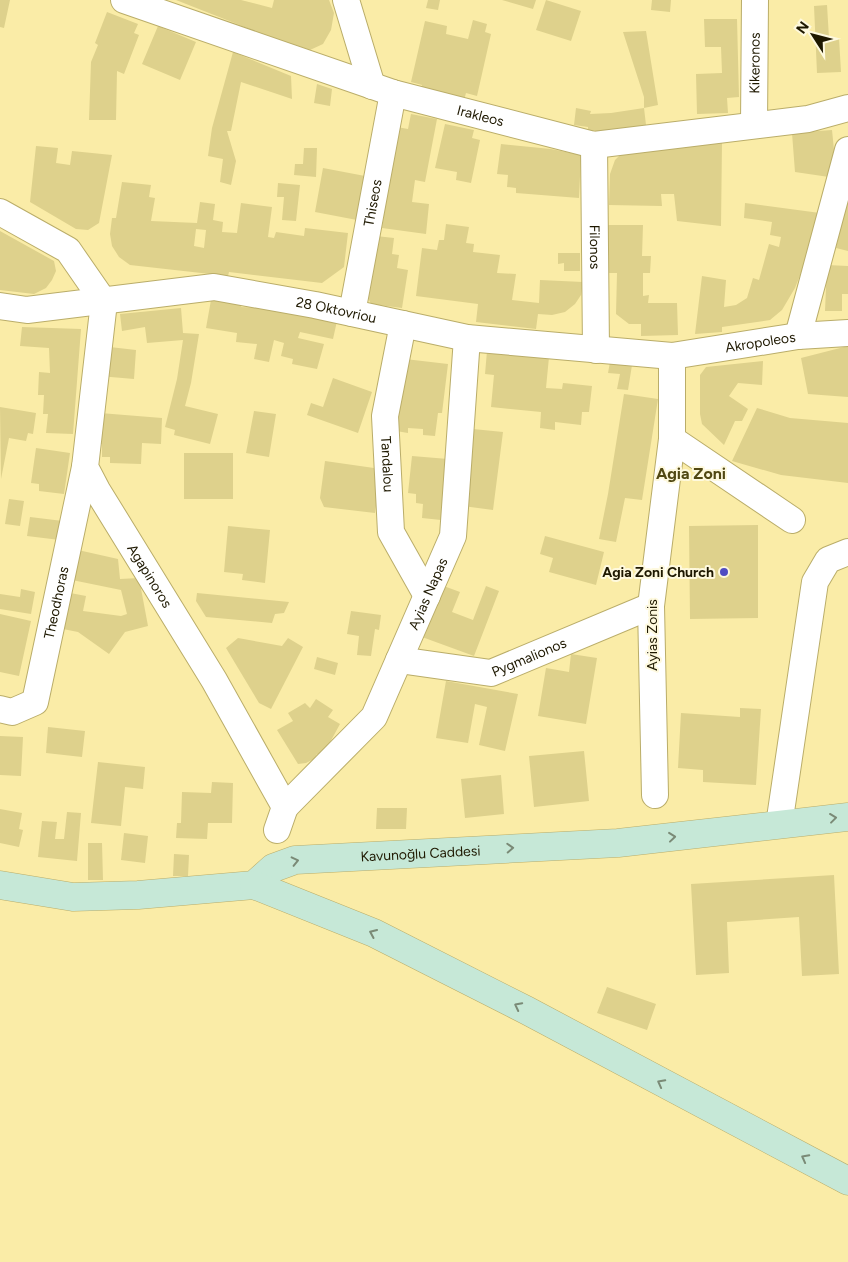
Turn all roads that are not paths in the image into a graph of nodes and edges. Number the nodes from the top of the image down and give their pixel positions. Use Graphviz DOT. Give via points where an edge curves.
graph roads {
  1 [pos="124,0"];
  2 [pos="346,0"];
  3 [pos="755,0"];
  4 [pos="383,90"];
  5 [pos="848,108"];
  6 [pos="754,125"];
  7 [pos="594,145"];
  8 [pos="848,150"];
  9 [pos="0,212"];
  10 [pos="104,302"];
  11 [pos="0,307"];
  12 [pos="352,313"];
  13 [pos="403,324"];
  14 [pos="848,333"];
  15 [pos="798,336"];
  16 [pos="467,338"];
  17 [pos="596,350"];
  18 [pos="672,356"];
  19 [pos="672,439"];
  20 [pos="85,467"];
  21 [pos="792,520"];
  22 [pos="848,552"];
  23 [pos="427,596"];
  24 [pos="651,606"];
  25 [pos="399,660"];
  26 [pos="0,709"];
  27 [pos="655,795"];
  28 [pos="848,817"];
  29 [pos="281,819"];
  30 [pos="779,825"];
  31 [pos="0,885"];
  32 [pos="254,885"];
  33 [pos="848,1181"];
  1 -- 4 [label="street, Irakleos"];
  2 -- 4 [label="street"];
  3 -- 6 [label="street, Kikeronos"];
  4 -- 7 [label="street, Irakleos"];
  4 -- 12 [label="street, Thiseos"];
  5 -- 6 [label="street, Irakleos" via="808,119"];
  6 -- 7 [label="street, Irakleos"];
  7 -- 17 [label="street, Filonos"];
  8 -- 15 [label="street"];
  9 -- 10 [label="street" via="68,250"];
  10 -- 11 [label="street, 28 Oktovriou" via="27,310"];
  10 -- 12 [label="street, 28 Oktovriou" via="214,287"];
  10 -- 20 [label="street"];
  12 -- 13 [label="street, 28 Oktovriou"];
  13 -- 16 [label="street, 28 Oktovriou"];
  13 -- 23 [label="street, Tandalou" via="384,416 391,532"];
  14 -- 15 [label="street, Akropoleos"];
  15 -- 18 [label="street, Akropoleos"];
  16 -- 17 [label="street, 28 Oktovriou"];
  16 -- 23 [label="street, Ayias Napas" via="453,536"];
  17 -- 18 [label="street, 28 Oktovriou"];
  18 -- 19 [label="street, Ayias Zonis"];
  19 -- 21 [label="street"];
  19 -- 24 [label="street, Ayias Zonis"];
  20 -- 26 [label="street, Theodhoras" via="35,702 12,712"];
  20 -- 29 [label="street, Agapinoros" via="214,680"];
  22 -- 30 [label="street" via="828,560 815,582"];
  23 -- 25 [label="street, Ayias Napas"];
  24 -- 25 [label="street, Pygmalionos" via="491,673"];
  24 -- 27 [label="street, Ayias Zonis"];
  25 -- 29 [label="street, Ayias Napas" via="374,717"];
  30 -- 28 [label="main road, Kavunoğlu Caddesi, one-way"];
  32 -- 30 [label="main road, Kavunoğlu Caddesi, one-way" via="273,868 295,860 618,842"];
  31 -- 32 [label="main road" via="73,897"];
  33 -- 32 [label="main road, one-way" via="374,933"];
}
